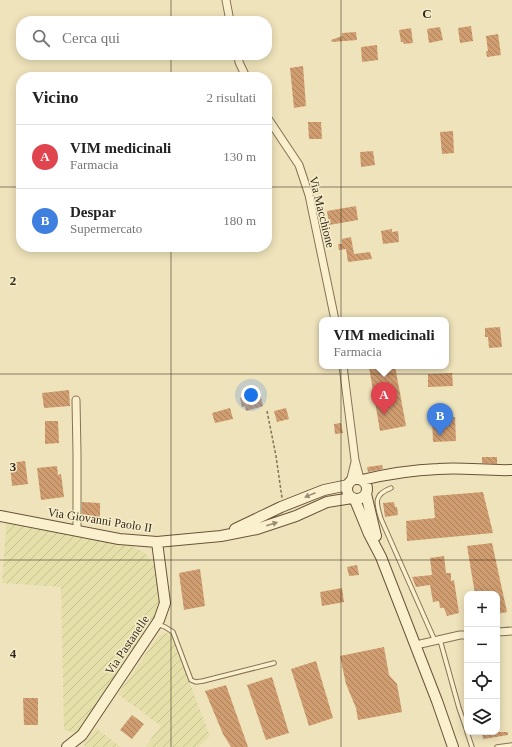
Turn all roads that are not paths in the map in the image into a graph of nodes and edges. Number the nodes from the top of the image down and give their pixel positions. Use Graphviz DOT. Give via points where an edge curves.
graph roads {
  1 [pos="226,0"];
  2 [pos="229,16"];
  3 [pos="239,60"];
  4 [pos="244,72"];
  5 [pos="272,124"];
  6 [pos="334,317"];
  7 [pos="343,369"];
  8 [pos="76,400"];
  9 [pos="355,460"];
  10 [pos="512,470"];
  11 [pos="398,473"];
  12 [pos="361,480"];
  13 [pos="349,483"];
  14 [pos="391,488"];
  15 [pos="367,492"];
  16 [pos="354,499"];
  17 [pos="0,516"];
  18 [pos="77,531"];
  19 [pos="221,536"];
  20 [pos="157,542"];
  21 [pos="381,557"];
  22 [pos="156,624"];
  23 [pos="512,631"];
  24 [pos="500,632"];
  25 [pos="464,636"];
  26 [pos="437,640"];
  27 [pos="416,645"];
  28 [pos="274,664"];
  29 [pos="464,722"];
  30 [pos="468,735"];
  31 [pos="512,745"];
  32 [pos="67,747"];
  33 [pos="452,747"];
  34 [pos="472,747"];
  35 [pos="497,747"];
  1 -- 2 [label="street"];
  3 -- 4 [label="street"];
  5 -- 6 [label="street, Via Macchione" via="299,165 309,195"];
  7 -- 9 [label="street"];
  8 -- 18 [label="street"];
  9 -- 12 [label="street"];
  9 -- 13 [label="street"];
  10 -- 11 [label="street" via="439,469"];
  11 -- 12 [label="street"];
  11 -- 15 [label="street" via="378,482"];
  12 -- 13 [label="street" via="354,479"];
  12 -- 15 [label="street" via="366,485"];
  13 -- 16 [label="street" via="348,494"];
  13 -- 19 [label="street, Via Giovanni Paolo II, one-way" via="284,506"];
  14 -- 26 [label="lane" via="380,494 377,506"];
  15 -- 16 [label="street" via="362,499"];
  15 -- 21 [label="street"];
  19 -- 16 [label="street, Via Giovanni Paolo II, one-way" via="257,529 327,502"];
  16 -- 21 [label="street"];
  17 -- 18 [label="street, Via Giovanni Paolo II"];
  18 -- 20 [label="street, Via Giovanni Paolo II" via="119,539"];
  19 -- 20 [label="street, Via Giovanni Paolo II"];
  20 -- 22 [label="street, Via Pastanelle" via="165,603"];
  21 -- 27 [label="street"];
  22 -- 28 [label="lane" via="165,626 173,632 186,670 191,680 196,682"];
  22 -- 32 [label="street, Via Pastanelle" via="82,735"];
  23 -- 24 [label="street"];
  25 -- 26 [label="street"];
  26 -- 27 [label="street"];
  26 -- 29 [label="lane"];
  27 -- 33 [label="street"];
  30 -- 34 [label="lane"];
  31 -- 35 [label="lane"];
}
